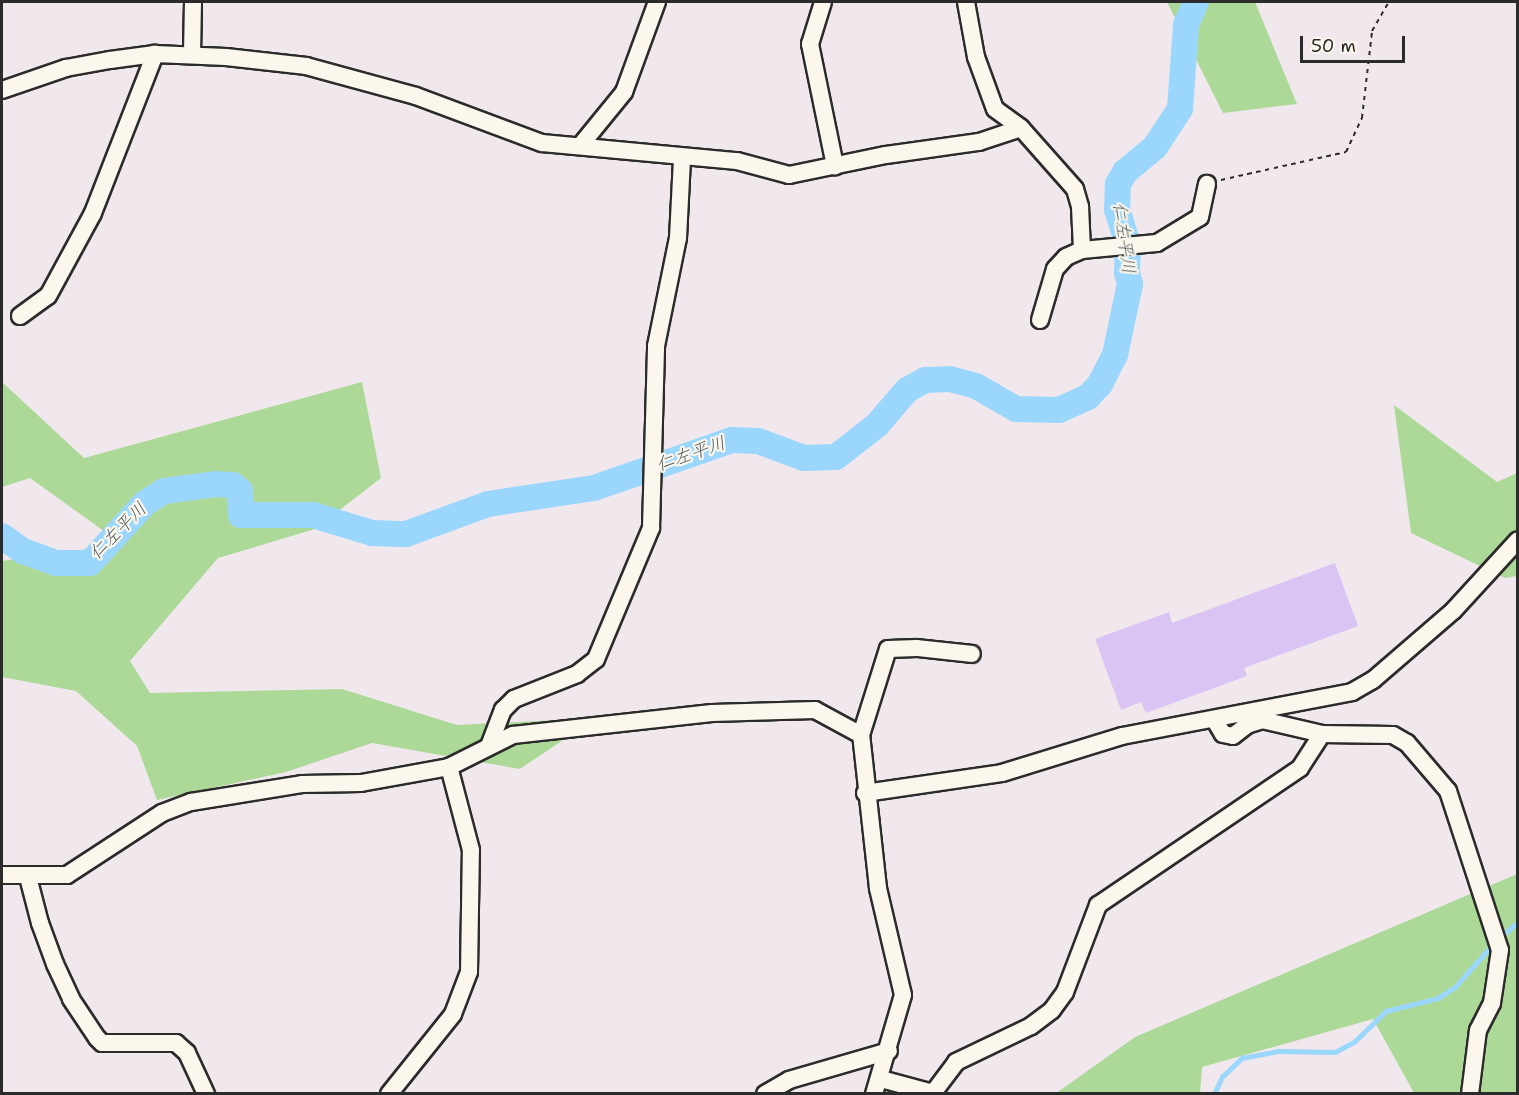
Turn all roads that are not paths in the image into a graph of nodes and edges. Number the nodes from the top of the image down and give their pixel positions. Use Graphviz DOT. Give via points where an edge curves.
graph roads {
  1 [pos="193,2"];
  2 [pos="657,2"];
  3 [pos="823,2"];
  4 [pos="966,2"];
  5 [pos="155,54"];
  6 [pos="192,54"];
  7 [pos="2,90"];
  8 [pos="1020,128"];
  9 [pos="580,146"];
  10 [pos="682,158"];
  11 [pos="835,166"];
  12 [pos="1207,184"];
  13 [pos="1082,250"];
  14 [pos="20,316"];
  15 [pos="1040,320"];
  16 [pos="1518,540"];
  17 [pos="972,654"];
  18 [pos="1214,719"];
  19 [pos="1322,734"];
  20 [pos="861,735"];
  21 [pos="489,746"];
  22 [pos="449,766"];
  23 [pos="865,793"];
  24 [pos="2,875"];
  25 [pos="28,876"];
  26 [pos="889,1051"];
  27 [pos="878,1086"];
  28 [pos="206,1094"];
  29 [pos="389,1094"];
  30 [pos="765,1094"];
  31 [pos="1470,1094"];
  1 -- 6 [label="street"];
  2 -- 9 [label="street" via="624,92"];
  3 -- 11 [label="street" via="810,44"];
  4 -- 8 [label="street" via="984,85 995,109"];
  5 -- 6 [label="street"];
  5 -- 7 [label="street" via="66,68"];
  5 -- 14 [label="street" via="93,213 48,296"];
  6 -- 9 [label="street" via="306,66 416,96 542,143"];
  8 -- 11 [label="street" via="979,142"];
  8 -- 13 [label="street" via="1075,189"];
  9 -- 10 [label="street"];
  10 -- 11 [label="street" via="737,161 789,175"];
  10 -- 21 [label="street" via="678,238 656,346 651,520 602,651 577,674 514,699 503,710"];
  12 -- 13 [label="street" via="1200,217 1156,243"];
  13 -- 15 [label="street" via="1066,257 1055,269"];
  16 -- 18 [label="street" via="1453,611 1373,681 1352,692"];
  17 -- 20 [label="street" via="888,649"];
  18 -- 19 [label="street" via="1223,734 1233,736 1262,720"];
  18 -- 23 [label="street" via="1122,736 1002,772"];
  19 -- 27 [label="street" via="1300,768 1156,862 1098,905 1065,992 1052,1010 1030,1026 956,1062 933,1093"];
  19 -- 31 [label="street" via="1393,735 1407,743 1448,791 1500,950 1492,1003 1478,1030"];
  20 -- 21 [label="street" via="815,710 712,713 513,735"];
  20 -- 23 [label="street"];
  21 -- 22 [label="street"];
  22 -- 25 [label="street" via="361,783 302,784 191,802 162,813 68,875"];
  22 -- 29 [label="street" via="471,849 473,938 469,972 453,1014"];
  23 -- 26 [label="street" via="878,888 903,995"];
  24 -- 25 [label="street"];
  25 -- 28 [label="street" via="56,964 71,999 97,1038 102,1043 176,1043 187,1053"];
  26 -- 27 [label="street"];
  26 -- 30 [label="street" via="789,1080"];
}
